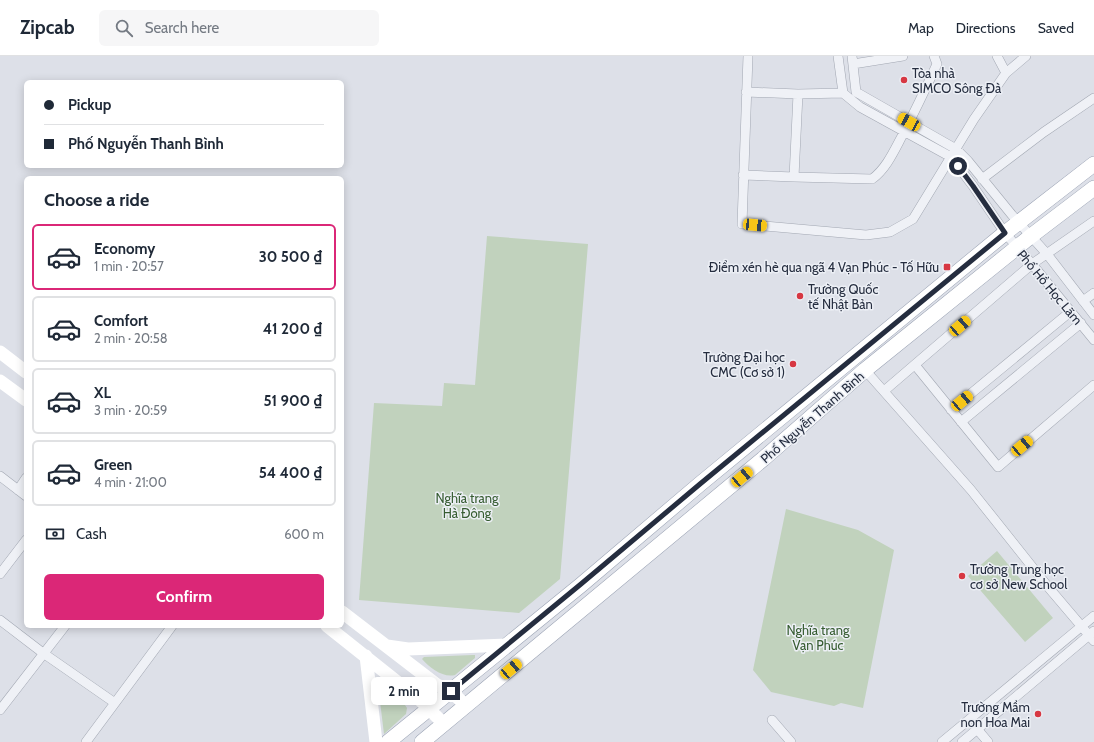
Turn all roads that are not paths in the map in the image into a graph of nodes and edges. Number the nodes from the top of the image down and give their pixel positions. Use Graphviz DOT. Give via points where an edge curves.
graph roads {
  1 [pos="748,56"];
  2 [pos="838,56"];
  3 [pos="903,56"];
  4 [pos="934,56"];
  5 [pos="997,56"];
  6 [pos="1026,56"];
  7 [pos="852,60"];
  8 [pos="1006,72"];
  9 [pos="746,92"];
  10 [pos="843,93"];
  11 [pos="798,94"];
  12 [pos="1094,98"];
  13 [pos="909,122"];
  14 [pos="904,132"];
  15 [pos="953,153"];
  16 [pos="1094,164"];
  17 [pos="743,175"];
  18 [pos="794,177"];
  19 [pos="982,179"];
  20 [pos="1094,188"];
  21 [pos="1094,221"];
  22 [pos="1019,223"];
  23 [pos="1005,233"];
  24 [pos="1031,236"];
  25 [pos="1017,248"];
  26 [pos="1047,254"];
  27 [pos="1032,264"];
  28 [pos="1094,293"];
  29 [pos="1083,301"];
  30 [pos="1070,312"];
  31 [pos="1094,315"];
  32 [pos="1081,323"];
  33 [pos="1094,340"];
  34 [pos="0,352"];
  35 [pos="915,365"];
  36 [pos="24,370"];
  37 [pos="866,370"];
  38 [pos="0,381"];
  39 [pos="1094,385"];
  40 [pos="884,391"];
  41 [pos="24,399"];
  42 [pos="951,410"];
  43 [pos="961,422"];
  44 [pos="0,476"];
  45 [pos="24,481"];
  46 [pos="18,490"];
  47 [pos="24,494"];
  48 [pos="24,543"];
  49 [pos="0,574"];
  50 [pos="344,614"];
  51 [pos="1094,616"];
  52 [pos="0,620"];
  53 [pos="1082,626"];
  54 [pos="63,628"];
  55 [pos="171,628"];
  56 [pos="330,628"];
  57 [pos="1092,636"];
  58 [pos="507,645"];
  59 [pos="386,646"];
  60 [pos="44,653"];
  61 [pos="366,656"];
  62 [pos="451,691"];
  63 [pos="115,703"];
  64 [pos="466,706"];
  65 [pos="429,708"];
  66 [pos="0,710"];
  67 [pos="772,720"];
  68 [pos="444,724"];
  69 [pos="977,729"];
  70 [pos="86,742"];
  71 [pos="376,742"];
  72 [pos="388,742"];
  73 [pos="422,742"];
  74 [pos="791,742"];
  75 [pos="942,742"];
  76 [pos="962,742"];
  77 [pos="988,742"];
  1 -- 9 [label="street"];
  2 -- 10 [label="street"];
  3 -- 7 [label="street"];
  4 -- 13 [label="street" via="937,64"];
  5 -- 8 [label="street"];
  6 -- 8 [label="street"];
  7 -- 13 [label="street" via="856,92"];
  8 -- 15 [label="street"];
  9 -- 11 [label="street"];
  9 -- 17 [label="street"];
  10 -- 11 [label="street"];
  10 -- 14 [label="street" via="860,107"];
  11 -- 18 [label="street"];
  12 -- 19 [label="street"];
  13 -- 14 [label="street"];
  13 -- 15 [label="street"];
  14 -- 15 [label="street"];
  14 -- 18 [label="street" via="883,169 872,179"];
  15 -- 17 [label="street" via="913,219 890,232 866,235 742,224"];
  15 -- 19 [label="street, Phố Hồ Học Lãm" via="968,161"];
  15 -- 23 [label="street, Phố Hồ Học Lãm"];
  16 -- 22 [label="main road, Phố Nguyễn Thanh Bình"];
  17 -- 18 [label="street"];
  19 -- 22 [label="street, Phố Hồ Học Lãm"];
  20 -- 24 [label="main road, Phố Nguyễn Thanh Bình"];
  21 -- 26 [label="street"];
  22 -- 23 [label="main road, Phố Nguyễn Thanh Bình"];
  22 -- 24 [label="street, Phố Hồ Học Lãm"];
  23 -- 25 [label="street, Phố Hồ Học Lãm"];
  23 -- 58 [label="main road, Phố Nguyễn Thanh Bình"];
  24 -- 25 [label="main road, Phố Nguyễn Thanh Bình"];
  24 -- 26 [label="street, Phố Hồ Học Lãm"];
  25 -- 27 [label="street, Phố Hồ Học Lãm"];
  25 -- 37 [label="main road, Phố Nguyễn Thanh Bình"];
  26 -- 27 [label="street"];
  26 -- 29 [label="street, Phố Hồ Học Lãm"];
  27 -- 30 [label="street, Phố Hồ Học Lãm"];
  27 -- 35 [label="street"];
  28 -- 29 [label="street"];
  29 -- 31 [label="street, Phố Hồ Học Lãm"];
  30 -- 32 [label="street, Phố Hồ Học Lãm"];
  30 -- 42 [label="street"];
  32 -- 33 [label="street, Phố Hồ Học Lãm"];
  32 -- 43 [label="street"];
  34 -- 36 [label="main road"];
  35 -- 40 [label="street"];
  35 -- 42 [label="street"];
  37 -- 40 [label="street"];
  37 -- 64 [label="main road, Phố Nguyễn Thanh Bình"];
  38 -- 41 [label="main road"];
  39 -- 43 [label="street" via="998,467"];
  40 -- 53 [label="street" via="971,490"];
  42 -- 43 [label="street"];
  44 -- 46 [label="street"];
  45 -- 46 [label="street"];
  46 -- 47 [label="street"];
  48 -- 49 [label="street"];
  50 -- 59 [label="main road"];
  51 -- 53 [label="street"];
  52 -- 60 [label="street"];
  53 -- 57 [label="street"];
  53 -- 75 [label="street"];
  54 -- 60 [label="street"];
  55 -- 63 [label="street"];
  56 -- 61 [label="main road"];
  57 -- 69 [label="street"];
  58 -- 59 [label="main road" via="408,649"];
  58 -- 62 [label="main road, Phố Nguyễn Thanh Bình"];
  59 -- 62 [label="main road" via="436,685"];
  60 -- 63 [label="street"];
  60 -- 66 [label="street"];
  61 -- 65 [label="main road"];
  61 -- 71 [label="main road"];
  62 -- 64 [label="main road"];
  62 -- 65 [label="main road, Phố Nguyễn Thanh Bình"];
  63 -- 70 [label="street"];
  64 -- 68 [label="main road, Phố Nguyễn Thanh Bình"];
  65 -- 68 [label="main road"];
  65 -- 72 [label="main road, Phố Nguyễn Thanh Bình"];
  67 -- 74 [label="street"];
  68 -- 73 [label="main road, Phố Nguyễn Thanh Bình"];
  69 -- 76 [label="street"];
  69 -- 77 [label="street"];
}
